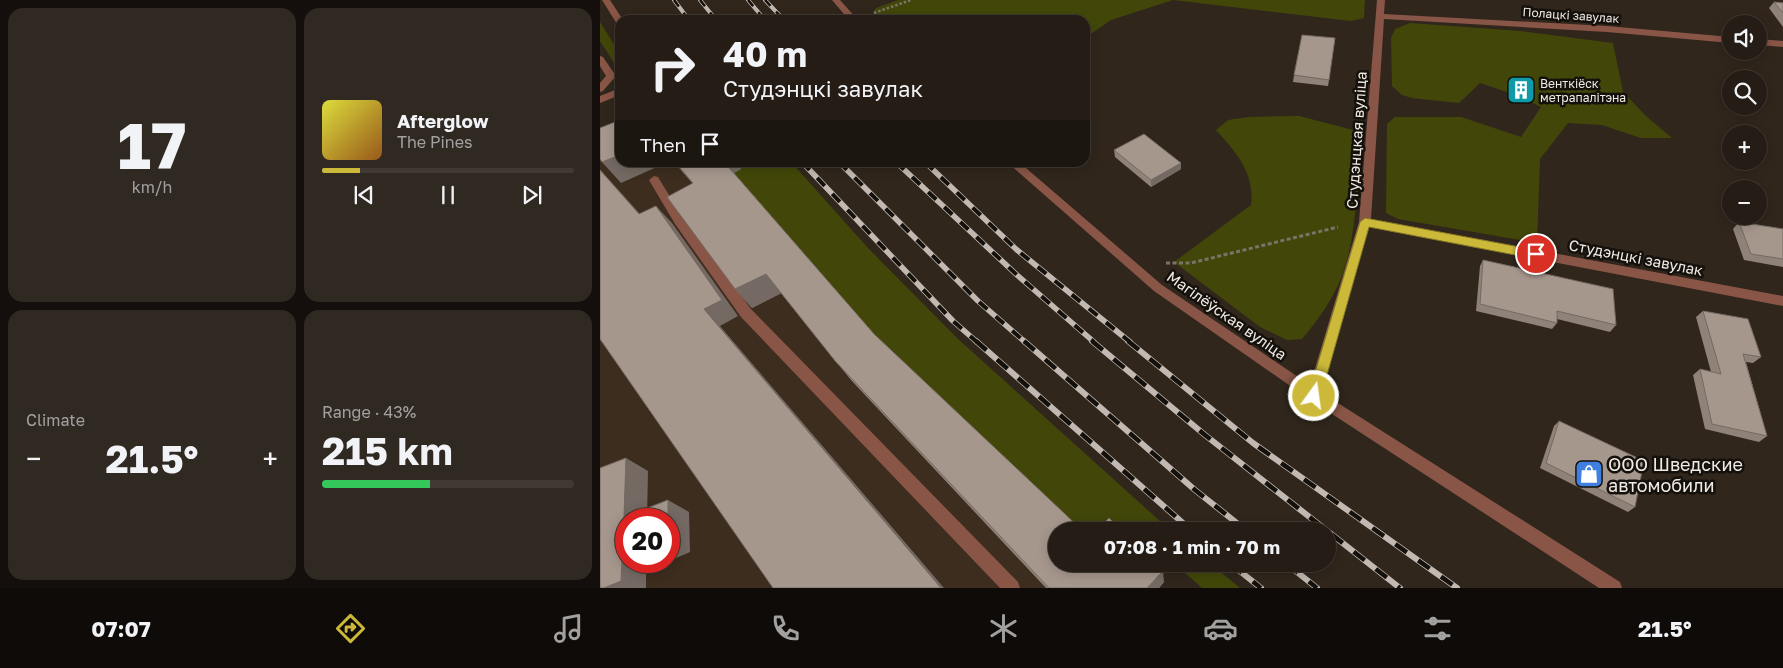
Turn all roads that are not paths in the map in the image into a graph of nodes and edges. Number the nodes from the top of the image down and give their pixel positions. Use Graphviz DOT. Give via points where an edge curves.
graph roads {
  1 [pos="606,0"];
  2 [pos="836,0"];
  3 [pos="1381,0"];
  4 [pos="616,15"];
  5 [pos="850,15"];
  6 [pos="1380,16"];
  7 [pos="1722,39"];
  8 [pos="1767,43"];
  9 [pos="1783,44"];
  10 [pos="600,59"];
  11 [pos="600,89"];
  12 [pos="615,93"];
  13 [pos="600,100"];
  14 [pos="1018,167"];
  15 [pos="654,180"];
  16 [pos="1365,222"];
  17 [pos="1783,301"];
  18 [pos="1314,396"];
  19 [pos="1012,588"];
  20 [pos="1614,588"];
  1 -- 4 [label="street"];
  2 -- 5 [label="street"];
  3 -- 6 [label="street, Студэнцкая вуліца"];
  6 -- 7 [label="street, Полацкі завулак"];
  6 -- 16 [label="street, Студэнцкая вуліца"];
  8 -- 9 [label="street"];
  10 -- 11 [label="street" via="612,76"];
  12 -- 13 [label="street"];
  14 -- 18 [label="street, Магілёўская вуліца" via="1158,288"];
  15 -- 19 [label="street" via="679,221 746,313"];
  16 -- 17 [label="street, Студэнцкі завулак"];
  16 -- 18 [label="street, Студэнцкая вуліца"];
  18 -- 20 [label="street, Магілёўская вуліца"];
}
